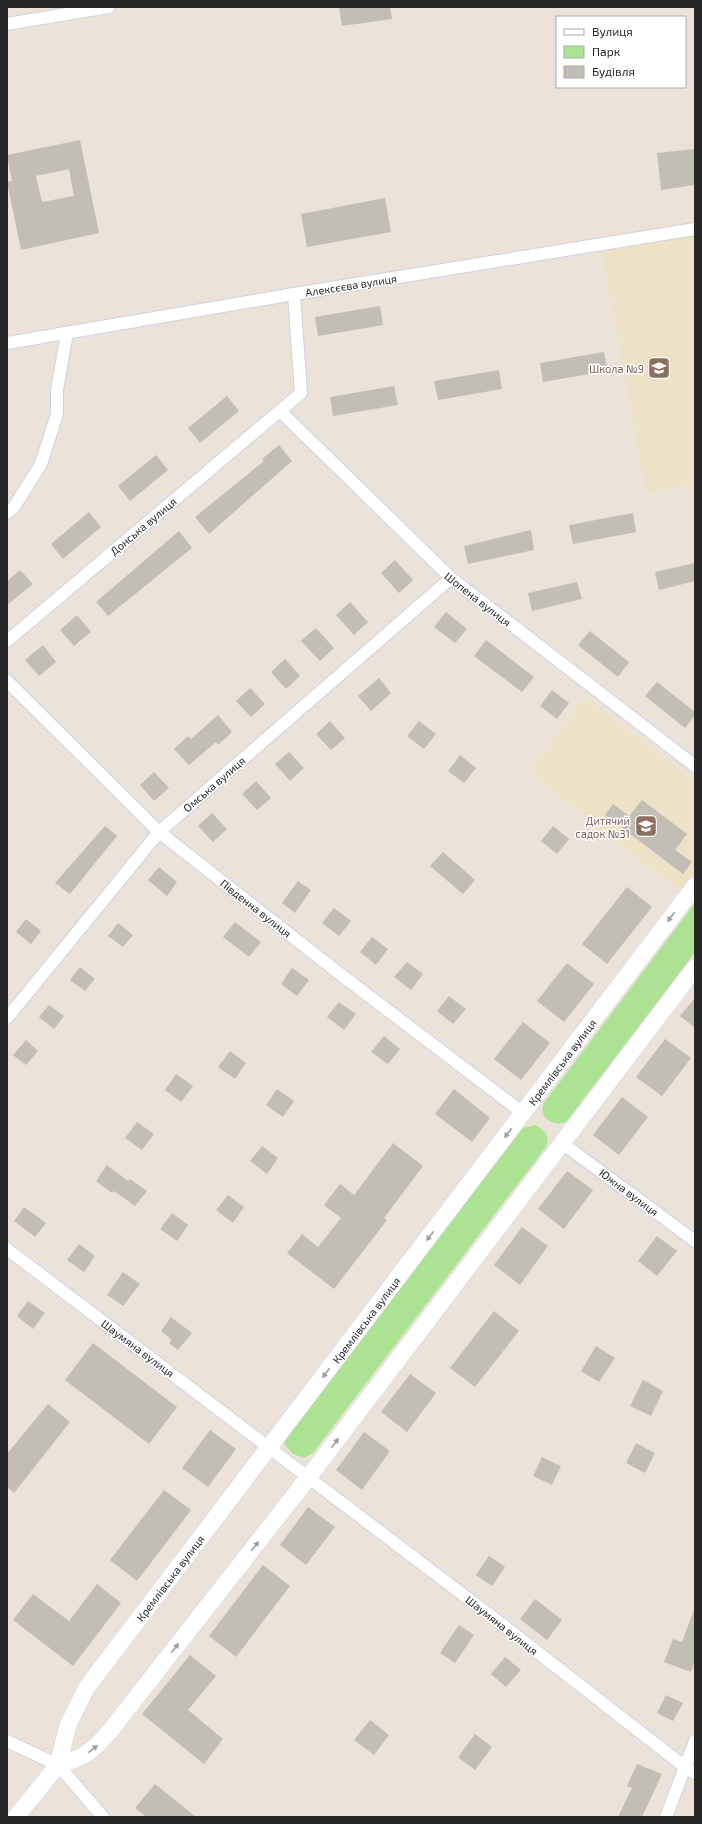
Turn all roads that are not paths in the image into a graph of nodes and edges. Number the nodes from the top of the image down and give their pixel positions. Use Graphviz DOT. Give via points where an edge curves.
graph roads {
  1 [pos="109,7"];
  2 [pos="7,24"];
  3 [pos="695,229"];
  4 [pos="294,294"];
  5 [pos="66,333"];
  6 [pos="7,343"];
  7 [pos="280,411"];
  8 [pos="7,513"];
  9 [pos="451,578"];
  10 [pos="7,641"];
  11 [pos="7,681"];
  12 [pos="695,766"];
  13 [pos="159,832"];
  14 [pos="695,886"];
  15 [pos="695,968"];
  16 [pos="7,1018"];
  17 [pos="523,1113"];
  18 [pos="562,1143"];
  19 [pos="695,1242"];
  20 [pos="7,1249"];
  21 [pos="269,1448"];
  22 [pos="308,1478"];
  23 [pos="7,1741"];
  24 [pos="695,1741"];
  25 [pos="58,1765"];
  26 [pos="690,1770"];
  27 [pos="16,1817"];
  28 [pos="103,1817"];
  29 [pos="666,1817"];
  1 -- 2 [label="street"];
  3 -- 4 [label="street, Алексєєва вулиця"];
  4 -- 5 [label="street, Алексєєва вулиця"];
  4 -- 7 [label="street, Донська вулиця" via="301,392"];
  5 -- 6 [label="street, Алексєєва вулиця"];
  5 -- 8 [label="street" via="57,390 57,414 41,464 14,507"];
  7 -- 9 [label="street, Шопена вулиця"];
  7 -- 10 [label="street, Донська вулиця"];
  9 -- 12 [label="street, Шопена вулиця"];
  9 -- 13 [label="street, Омська вулиця"];
  11 -- 13 [label="street, Південна вулиця"];
  13 -- 16 [label="street, Омська вулиця"];
  13 -- 17 [label="street, Південна вулиця"];
  14 -- 17 [label="street, Кремлівська вулиця, one-way"];
  15 -- 18 [label="street"];
  17 -- 21 [label="street, Кремлівська вулиця, one-way"];
  18 -- 19 [label="street, Южна вулиця"];
  22 -- 18 [label="street, one-way"];
  20 -- 21 [label="street, Шаумяна вулиця"];
  21 -- 22 [label="street, Шаумяна вулиця"];
  21 -- 25 [label="street, Кремлівська вулиця" via="87,1687 68,1725"];
  25 -- 22 [label="street, one-way" via="82,1758 97,1746"];
  22 -- 26 [label="street, Шаумяна вулиця"];
  23 -- 25 [label="street"];
  24 -- 26 [label="street"];
  25 -- 27 [label="street, Кремлівська вулиця"];
  25 -- 28 [label="street"];
  26 -- 29 [label="street"];
}
